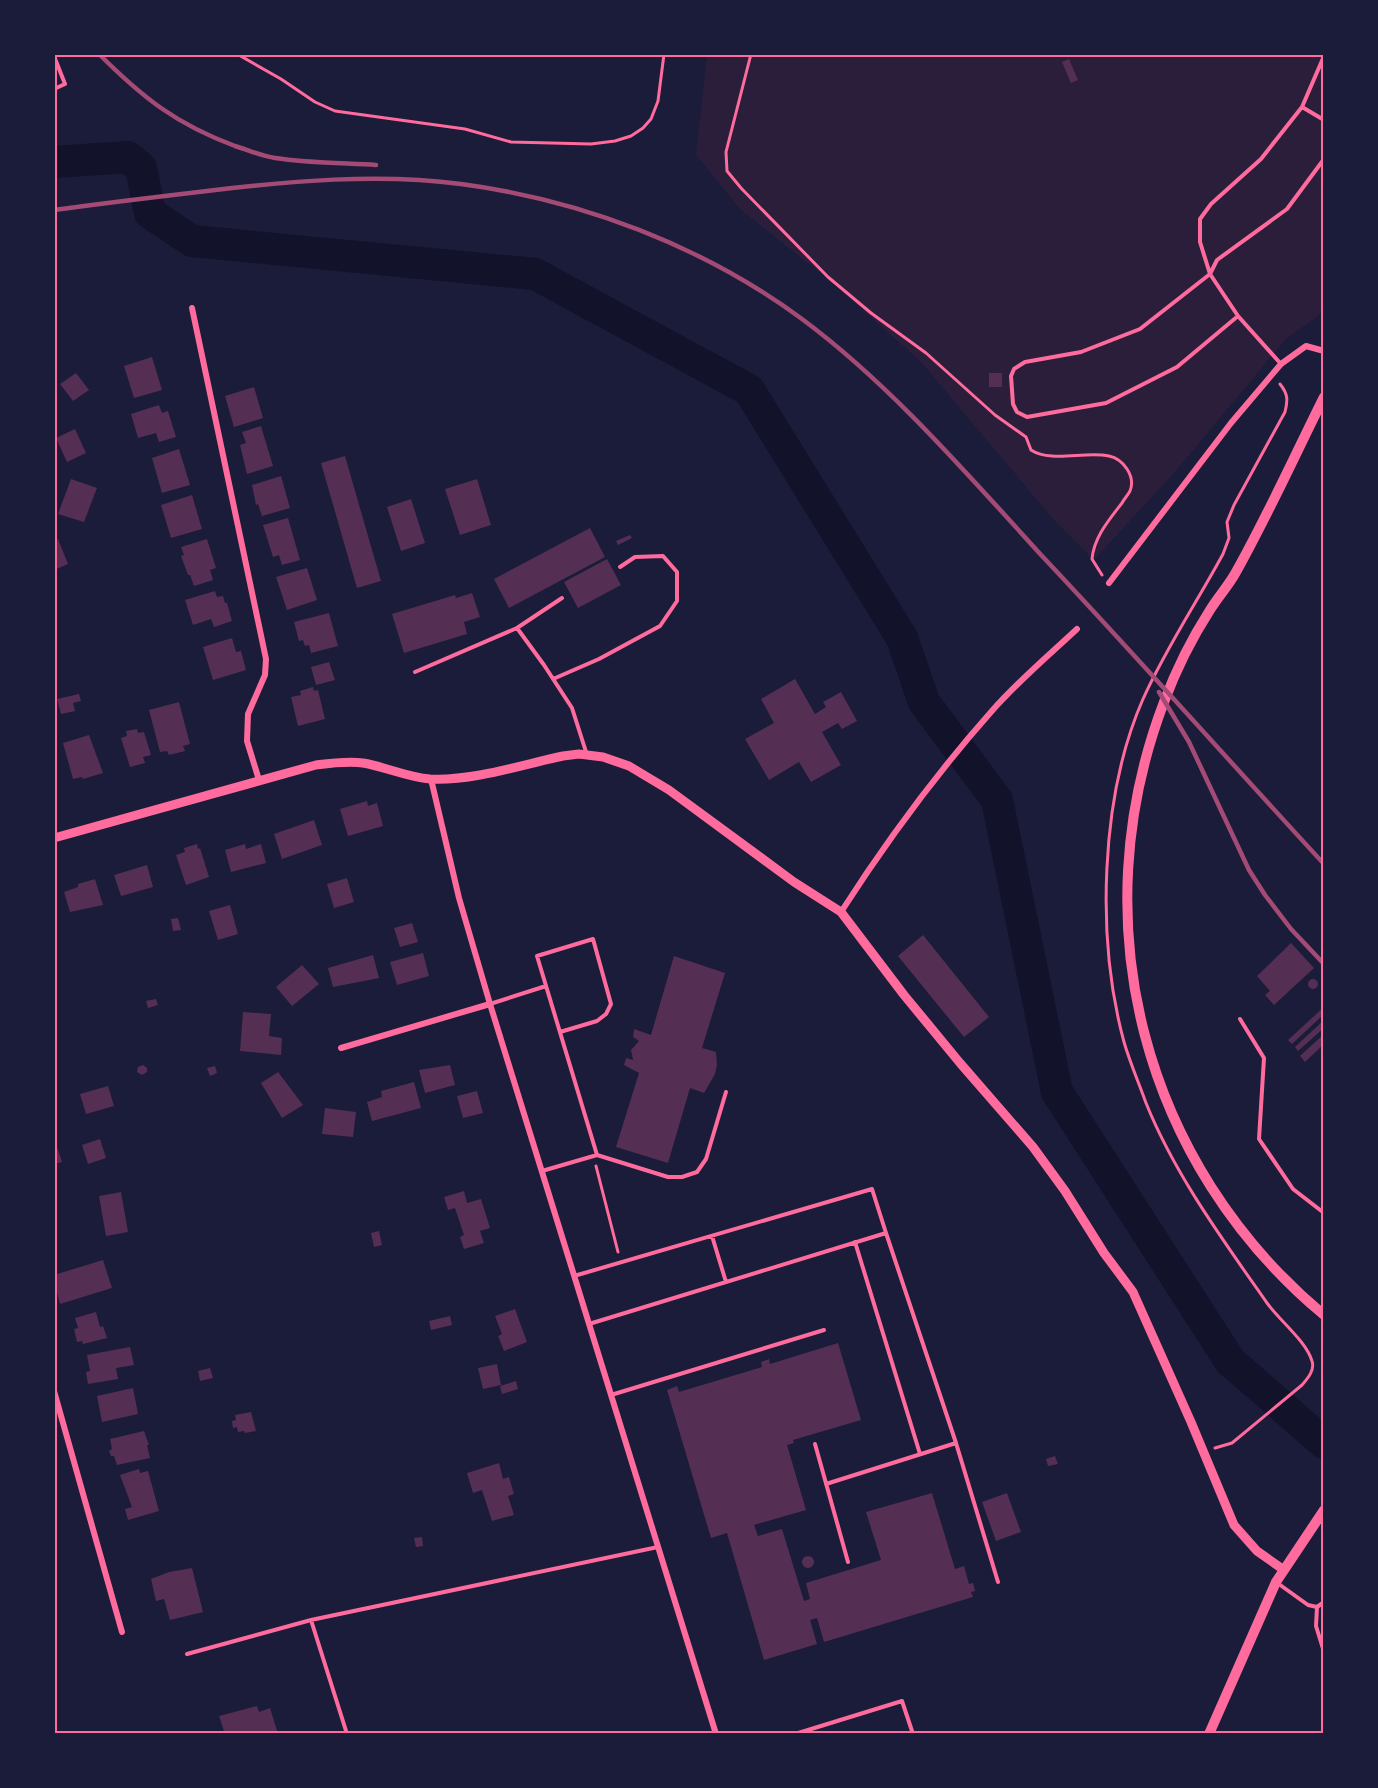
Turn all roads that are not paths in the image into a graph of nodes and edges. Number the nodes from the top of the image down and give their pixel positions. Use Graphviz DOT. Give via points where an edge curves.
graph roads {
  1 [pos="54,56"];
  2 [pos="1324,56"];
  3 [pos="54,88"];
  4 [pos="1302,107"];
  5 [pos="1324,120"];
  6 [pos="1324,159"];
  7 [pos="1210,273"];
  8 [pos="192,309"];
  9 [pos="1238,316"];
  10 [pos="1324,351"];
  11 [pos="1281,364"];
  12 [pos="1324,398"];
  13 [pos="620,567"];
  14 [pos="1109,583"];
  15 [pos="562,598"];
  16 [pos="517,628"];
  17 [pos="1077,629"];
  18 [pos="415,672"];
  19 [pos="553,679"];
  20 [pos="587,755"];
  21 [pos="431,778"];
  22 [pos="259,780"];
  23 [pos="54,838"];
  24 [pos="841,912"];
  25 [pos="546,986"];
  26 [pos="490,1004"];
  27 [pos="1240,1019"];
  28 [pos="560,1032"];
  29 [pos="341,1048"];
  30 [pos="726,1092"];
  31 [pos="596,1156"];
  32 [pos="542,1171"];
  33 [pos="1324,1213"];
  34 [pos="886,1233"];
  35 [pos="712,1236"];
  36 [pos="855,1242"];
  37 [pos="574,1276"];
  38 [pos="726,1282"];
  39 [pos="1324,1315"];
  40 [pos="589,1324"];
  41 [pos="824,1330"];
  42 [pos="54,1391"];
  43 [pos="611,1395"];
  44 [pos="956,1443"];
  45 [pos="814,1444"];
  46 [pos="920,1454"];
  47 [pos="826,1484"];
  48 [pos="1324,1510"];
  49 [pos="658,1547"];
  50 [pos="848,1562"];
  51 [pos="1284,1570"];
  52 [pos="998,1582"];
  53 [pos="1276,1582"];
  54 [pos="1324,1602"];
  55 [pos="1317,1607"];
  56 [pos="311,1620"];
  57 [pos="122,1632"];
  58 [pos="1323,1642"];
  59 [pos="1324,1652"];
  60 [pos="187,1654"];
  61 [pos="347,1734"];
  62 [pos="716,1734"];
  63 [pos="795,1734"];
  64 [pos="914,1734"];
  65 [pos="1209,1734"];
  1 -- 3 [label="lane" via="65,84"];
  2 -- 4 [label="lane"];
  4 -- 5 [label="lane"];
  4 -- 7 [label="lane" via="1261,159 1210,204 1200,219 1200,242"];
  6 -- 7 [label="lane" via="1287,209 1217,260"];
  7 -- 9 [label="lane"];
  7 -- 9 [label="lane" via="1140,329 1081,352 1025,362 1014,369 1011,376 1017,412 1027,417 1106,404 1177,367"];
  8 -- 22 [label="street" via="266,659 265,675 248,714 247,741"];
  9 -- 11 [label="lane"];
  10 -- 11 [label="street" via="1306,346"];
  11 -- 14 [label="street"];
  12 -- 39 [label="main road" via="1235,573 1185,653 1168,692 1150,740 1135,800 1127,879 1133,984 1152,1064 1169,1108 1189,1151 1240,1230 1270,1266"];
  13 -- 19 [label="lane" via="635,557 663,556 677,572 676,601 660,626"];
  15 -- 16 [label="lane"];
  16 -- 18 [label="lane"];
  16 -- 19 [label="lane"];
  17 -- 24 [label="street" via="976,730 915,805"];
  19 -- 20 [label="lane" via="572,708"];
  20 -- 21 [label="street" via="563,756 455,779"];
  20 -- 24 [label="street" via="628,766 669,790"];
  21 -- 22 [label="street" via="340,762"];
  21 -- 26 [label="street" via="459,898"];
  22 -- 23 [label="street"];
  24 -- 51 [label="street" via="946,1046 1033,1147 1133,1292 1234,1525 1257,1551"];
  25 -- 26 [label="lane"];
  25 -- 28 [label="lane"];
  25 -- 28 [label="lane" via="537,956 593,939 611,1004 597,1021"];
  26 -- 29 [label="street"];
  26 -- 32 [label="street"];
  27 -- 33 [label="lane" via="1264,1058 1259,1139 1293,1189"];
  28 -- 31 [label="lane"];
  30 -- 31 [label="lane" via="706,1159 697,1173 668,1177"];
  31 -- 32 [label="lane"];
  32 -- 37 [label="street"];
  34 -- 35 [label="lane" via="872,1189"];
  34 -- 36 [label="lane"];
  34 -- 44 [label="lane"];
  35 -- 37 [label="lane"];
  35 -- 38 [label="lane"];
  36 -- 38 [label="lane"];
  36 -- 46 [label="lane"];
  37 -- 40 [label="street"];
  38 -- 40 [label="lane"];
  40 -- 43 [label="street"];
  41 -- 43 [label="lane"];
  42 -- 57 [label="street"];
  43 -- 49 [label="street"];
  44 -- 46 [label="lane"];
  44 -- 52 [label="lane"];
  45 -- 47 [label="lane"];
  46 -- 47 [label="lane"];
  47 -- 50 [label="lane"];
  48 -- 51 [label="main road"];
  49 -- 56 [label="lane"];
  49 -- 62 [label="street"];
  51 -- 53 [label="main road"];
  53 -- 55 [label="lane"];
  53 -- 65 [label="main road"];
  54 -- 55 [label="lane"];
  55 -- 58 [label="lane" via="1316,1626"];
  56 -- 60 [label="lane"];
  56 -- 61 [label="lane"];
  58 -- 59 [label="lane"];
  63 -- 64 [label="lane" via="902,1701"];
}
